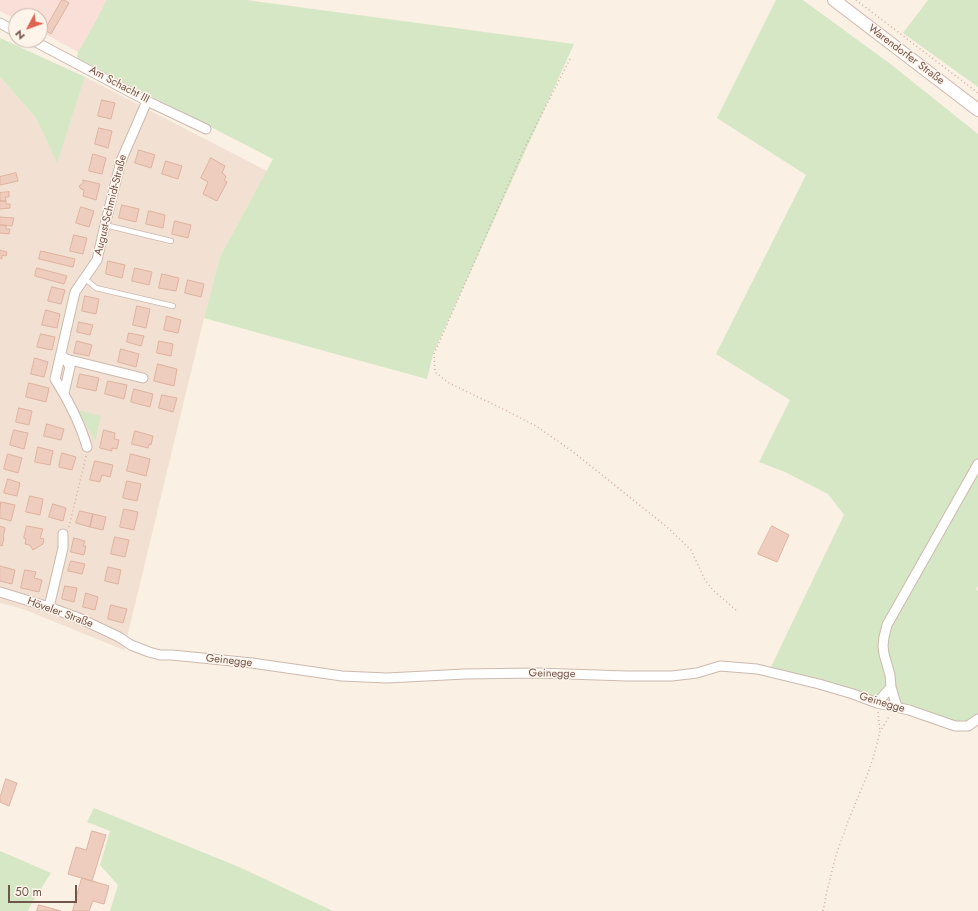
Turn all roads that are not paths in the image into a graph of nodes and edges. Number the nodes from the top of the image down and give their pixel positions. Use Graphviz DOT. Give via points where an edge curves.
graph roads {
  1 [pos="834,0"];
  2 [pos="47,48"];
  3 [pos="147,101"];
  4 [pos="978,110"];
  5 [pos="206,129"];
  6 [pos="105,225"];
  7 [pos="171,241"];
  8 [pos="84,278"];
  9 [pos="173,306"];
  10 [pos="64,356"];
  11 [pos="143,378"];
  12 [pos="87,446"];
  13 [pos="978,464"];
  14 [pos="66,530"];
  15 [pos="0,592"];
  16 [pos="48,607"];
  17 [pos="119,637"];
  18 [pos="891,687"];
  19 [pos="877,703"];
  20 [pos="897,707"];
  21 [pos="978,719"];
  1 -- 4 [label="street, Warendorfer Straße"];
  2 -- 3 [label="street, Am Schacht III"];
  3 -- 5 [label="street, Am Schacht III"];
  3 -- 6 [label="street, August-Schmidt-Straße" via="121,161"];
  6 -- 7 [label="lane"];
  6 -- 8 [label="street, August-Schmidt-Straße" via="97,260"];
  8 -- 9 [label="lane" via="96,288"];
  8 -- 10 [label="street, August-Schmidt-Straße" via="75,292"];
  10 -- 11 [label="street"];
  10 -- 12 [label="street, August-Schmidt-Straße" via="55,378 83,432"];
  13 -- 18 [label="street" via="887,625 883,646"];
  14 -- 16 [label="street"];
  15 -- 16 [label="street, Höveler Straße"];
  16 -- 17 [label="street, Höveler Straße"];
  17 -- 19 [label="street, Geinegge" via="131,645 160,655 387,678 537,673 672,676 697,673 720,666 757,669 820,684"];
  18 -- 19 [label="street"];
  18 -- 20 [label="street"];
  19 -- 20 [label="street, Geinegge"];
  20 -- 21 [label="street, Geinegge" via="955,726 968,726"];
}
